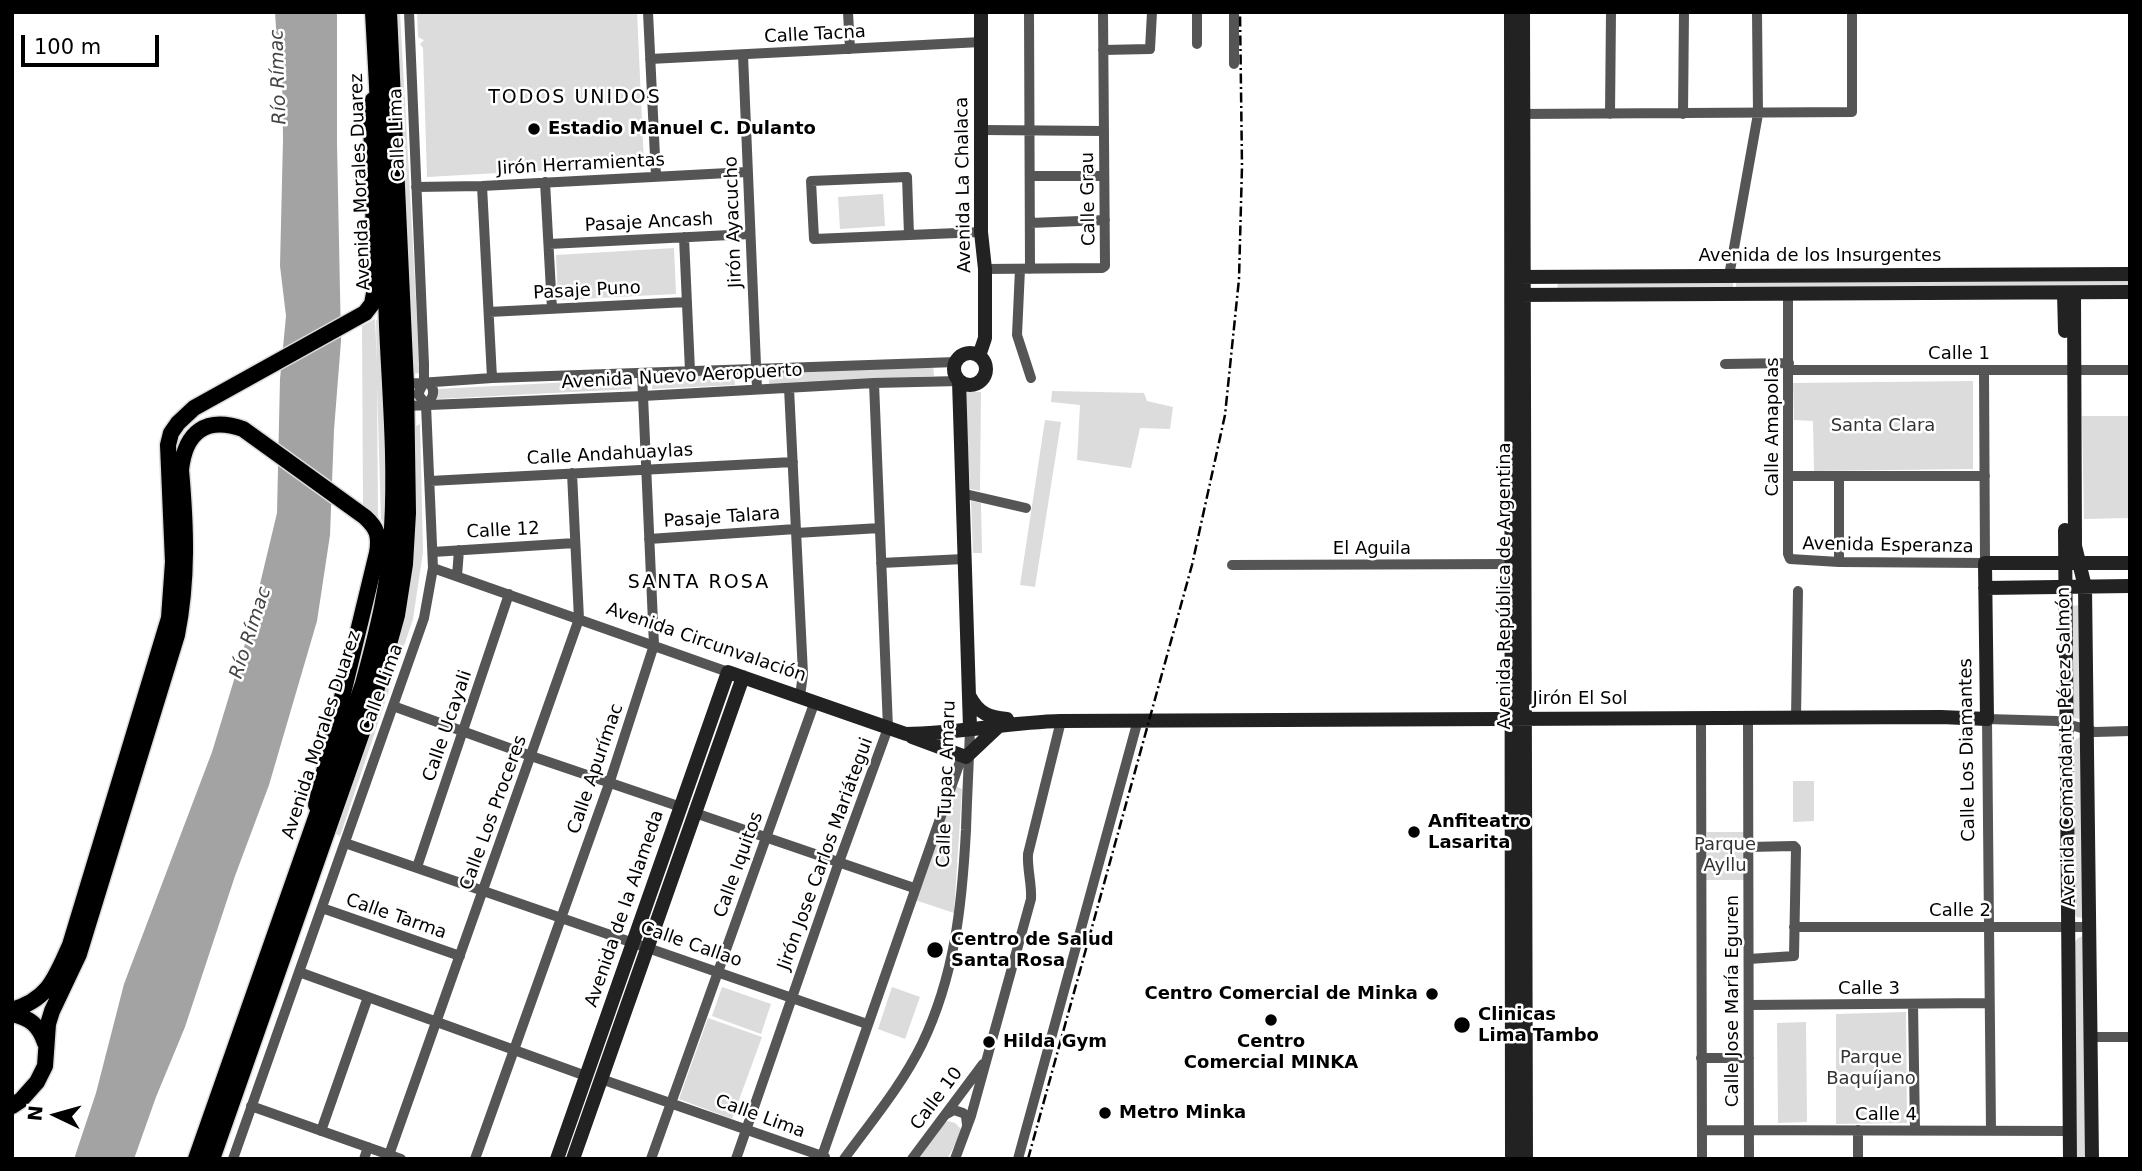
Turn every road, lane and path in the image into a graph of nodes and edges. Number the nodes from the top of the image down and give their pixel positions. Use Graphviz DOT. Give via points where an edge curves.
graph roads {
  1 [pos="374,12"];
  2 [pos="388,12"];
  3 [pos="409,12"];
  4 [pos="648,12"];
  5 [pos="848,12"];
  6 [pos="981,12"];
  7 [pos="1029,12"];
  8 [pos="1103,12"];
  9 [pos="1152,12"];
  10 [pos="1197,12"];
  11 [pos="1234,12"];
  12 [pos="1511,12"];
  13 [pos="1523,12"];
  14 [pos="1611,12"];
  15 [pos="1684,12"];
  16 [pos="1757,12"];
  17 [pos="1852,12"];
  18 [pos="981,43"];
  19 [pos="1196,44"];
  20 [pos="850,49"];
  21 [pos="1103,50"];
  22 [pos="743,55"];
  23 [pos="650,59"];
  24 [pos="1234,64"];
  25 [pos="377,72"];
  26 [pos="1517,114"];
  27 [pos="1610,114"];
  28 [pos="1683,114"];
  29 [pos="1758,114"];
  30 [pos="982,130"];
  31 [pos="1104,131"];
  32 [pos="1030,132"];
  33 [pos="747,172"];
  34 [pos="1030,176"];
  35 [pos="1104,176"];
  36 [pos="656,177"];
  37 [pos="545,182"];
  38 [pos="482,186"];
  39 [pos="416,187"];
  40 [pos="1105,220"];
  41 [pos="1030,223"];
  42 [pos="981,232"];
  43 [pos="750,234"];
  44 [pos="909,235"];
  45 [pos="684,237"];
  46 [pos="548,244"];
  47 [pos="985,269"];
  48 [pos="1025,269"];
  49 [pos="2130,274"];
  50 [pos="1729,276"];
  51 [pos="1517,277"];
  52 [pos="2130,292"];
  53 [pos="2069,293"];
  54 [pos="1518,295"];
  55 [pos="1788,295"];
  56 [pos="687,302"];
  57 [pos="552,309"];
  58 [pos="489,312"];
  59 [pos="979,356"];
  60 [pos="956,362"];
  61 [pos="1725,364"];
  62 [pos="1789,367"];
  63 [pos="756,370"];
  64 [pos="1984,370"];
  65 [pos="2070,370"];
  66 [pos="2130,370"];
  67 [pos="690,371"];
  68 [pos="642,373"];
  69 [pos="492,378"];
  70 [pos="1031,378"];
  71 [pos="959,381"];
  72 [pos="424,382"];
  73 [pos="874,383"];
  74 [pos="405,384"];
  75 [pos="789,388"];
  76 [pos="757,389"];
  77 [pos="643,396"];
  78 [pos="405,405"];
  79 [pos="426,405"];
  80 [pos="793,462"];
  81 [pos="646,468"];
  82 [pos="572,473"];
  83 [pos="1789,476"];
  84 [pos="1839,476"];
  85 [pos="1985,476"];
  86 [pos="430,481"];
  87 [pos="961,493"];
  88 [pos="1026,508"];
  89 [pos="880,528"];
  90 [pos="796,531"];
  91 [pos="649,539"];
  92 [pos="575,543"];
  93 [pos="459,550"];
  94 [pos="433,552"];
  95 [pos="964,559"];
  96 [pos="1790,559"];
  97 [pos="1839,562"];
  98 [pos="881,563"];
  99 [pos="1985,563"];
  100 [pos="2072,563"];
  101 [pos="2130,563"];
  102 [pos="1512,564"];
  103 [pos="1232,565"];
  104 [pos="433,568"];
  105 [pos="457,576"];
  106 [pos="2130,586"];
  107 [pos="2066,587"];
  108 [pos="2085,587"];
  109 [pos="1986,588"];
  110 [pos="1798,591"];
  111 [pos="509,594"];
  112 [pos="579,619"];
  113 [pos="654,645"];
  114 [pos="728,672"];
  115 [pos="743,677"];
  116 [pos="969,695"];
  117 [pos="800,696"];
  118 [pos="815,701"];
  119 [pos="393,706"];
  120 [pos="1518,718"];
  121 [pos="1701,718"];
  122 [pos="1748,718"];
  123 [pos="1796,718"];
  124 [pos="1987,719"];
  125 [pos="1138,720"];
  126 [pos="1061,721"];
  127 [pos="1029,722"];
  128 [pos="2067,724"];
  129 [pos="1000,725"];
  130 [pos="888,728"];
  131 [pos="970,728"];
  132 [pos="2087,730"];
  133 [pos="463,731"];
  134 [pos="2130,732"];
  135 [pos="906,734"];
  136 [pos="531,756"];
  137 [pos="966,756"];
  138 [pos="609,784"];
  139 [pos="681,807"];
  140 [pos="695,813"];
  141 [pos="766,836"];
  142 [pos="345,843"];
  143 [pos="1749,847"];
  144 [pos="308,848"];
  145 [pos="839,862"];
  146 [pos="417,867"];
  147 [pos="914,888"];
  148 [pos="483,889"];
  149 [pos="322,908"];
  150 [pos="561,917"];
  151 [pos="1794,927"];
  152 [pos="1989,927"];
  153 [pos="2068,927"];
  154 [pos="2090,927"];
  155 [pos="641,944"];
  156 [pos="460,956"];
  157 [pos="1749,959"];
  158 [pos="299,972"];
  159 [pos="718,972"];
  160 [pos="368,997"];
  161 [pos="792,998"];
  162 [pos="1989,1003"];
  163 [pos="1913,1004"];
  164 [pos="1749,1006"];
  165 [pos="12,1012"];
  166 [pos="436,1022"];
  167 [pos="867,1024"];
  168 [pos="2092,1037"];
  169 [pos="2130,1037"];
  170 [pos="46,1045"];
  171 [pos="513,1050"];
  172 [pos="988,1058"];
  173 [pos="1702,1058"];
  174 [pos="1749,1058"];
  175 [pos="594,1078"];
  176 [pos="671,1102"];
  177 [pos="12,1106"];
  178 [pos="251,1106"];
  179 [pos="944,1116"];
  180 [pos="967,1126"];
  181 [pos="746,1129"];
  182 [pos="321,1130"];
  183 [pos="1702,1130"];
  184 [pos="1749,1130"];
  185 [pos="1858,1130"];
  186 [pos="1915,1130"];
  187 [pos="1991,1130"];
  188 [pos="2070,1131"];
  189 [pos="368,1147"];
  190 [pos="389,1155"];
  191 [pos="823,1158"];
  192 [pos="197,1159"];
  193 [pos="211,1159"];
  194 [pos="233,1159"];
  195 [pos="364,1159"];
  196 [pos="401,1159"];
  197 [pos="475,1159"];
  198 [pos="557,1159"];
  199 [pos="573,1159"];
  200 [pos="651,1159"];
  201 [pos="736,1159"];
  202 [pos="844,1159"];
  203 [pos="912,1159"];
  204 [pos="955,1159"];
  205 [pos="1018,1159"];
  206 [pos="1512,1159"];
  207 [pos="1526,1159"];
  208 [pos="1702,1159"];
  209 [pos="1749,1159"];
  210 [pos="1858,1159"];
  211 [pos="2070,1159"];
  212 [pos="2092,1159"];
  1 -- 25 [label="highway, Avenida Morales Duarez"];
  2 -- 74 [label="highway, Avenida Morales Duarez"];
  3 -- 39 [label="street, Calle Lima"];
  4 -- 23 [label="street"];
  5 -- 20 [label="street"];
  6 -- 18 [label="main road, Avenida La Chalaca"];
  7 -- 32 [label="street"];
  8 -- 21 [label="street, Calle Grau"];
  9 -- 21 [label="street" via="1150,49"];
  10 -- 19 [label="street"];
  11 -- 24 [label="street"];
  12 -- 26 [label="main road, Avenida República de Argentina"];
  13 -- 26 [label="main road, Avenida República de Argentina"];
  14 -- 27 [label="street"];
  15 -- 28 [label="street"];
  16 -- 29 [label="street"];
  17 -- 29 [label="street" via="1852,112"];
  18 -- 20 [label="street, Calle Tacna"];
  18 -- 30 [label="main road, Avenida La Chalaca"];
  20 -- 22 [label="street, Calle Tacna"];
  21 -- 31 [label="street, Calle Grau"];
  22 -- 23 [label="street, Calle Tacna"];
  22 -- 33 [label="street, Jirón Ayacucho"];
  23 -- 36 [label="street"];
  25 -- 144 [label="highway, Avenida Morales Duarez" via="394,460 391,556 370,664"];
  25 -- 165 [label="main road" via="371,113 374,296 370,308 194,408 171,433 167,465 172,586 166,626 70,945 43,995"];
  26 -- 27 [label="street"];
  26 -- 51 [label="main road, Avenida República de Argentina"];
  27 -- 28 [label="street"];
  28 -- 29 [label="street"];
  29 -- 50 [label="street"];
  30 -- 32 [label="street"];
  30 -- 42 [label="main road, Avenida La Chalaca"];
  31 -- 32 [label="street"];
  31 -- 35 [label="street, Calle Grau"];
  32 -- 34 [label="street"];
  33 -- 36 [label="street, Jirón Herramientas"];
  33 -- 43 [label="street, Jirón Ayacucho"];
  34 -- 35 [label="street"];
  34 -- 41 [label="street"];
  35 -- 40 [label="street, Calle Grau"];
  36 -- 37 [label="street, Jirón Herramientas"];
  37 -- 38 [label="street, Jirón Herramientas"];
  37 -- 46 [label="street"];
  38 -- 39 [label="street, Jirón Herramientas"];
  38 -- 58 [label="street"];
  39 -- 72 [label="street, Calle Lima"];
  40 -- 41 [label="street"];
  40 -- 48 [label="street, Calle Grau" via="1102,268"];
  41 -- 48 [label="street"];
  42 -- 44 [label="street"];
  42 -- 47 [label="main road, Avenida La Chalaca"];
  43 -- 45 [label="street, Pasaje Ancash"];
  43 -- 63 [label="street, Jirón Ayacucho"];
  44 -- 44 [label="street" via="907,177 811,181 814,239"];
  45 -- 46 [label="street, Pasaje Ancash"];
  45 -- 56 [label="street"];
  46 -- 57 [label="street"];
  47 -- 48 [label="street, Calle Grau"];
  47 -- 59 [label="main road, Avenida La Chalaca" via="985,338"];
  48 -- 70 [label="street" via="1017,335"];
  49 -- 50 [label="main road, Avenida de los Insurgentes"];
  50 -- 51 [label="main road, Avenida de los Insurgentes"];
  51 -- 54 [label="main road, Avenida República de Argentina"];
  52 -- 53 [label="main road"];
  53 -- 55 [label="main road"];
  53 -- 65 [label="main road, Avenida Comandante Pérez Salmón"];
  54 -- 55 [label="main road"];
  54 -- 102 [label="main road, Avenida República de Argentina"];
  54 -- 120 [label="main road, Avenida República de Argentina"];
  55 -- 62 [label="street, Calle Amapolas"];
  56 -- 57 [label="street, Pasaje Puno"];
  56 -- 67 [label="street"];
  57 -- 58 [label="street, Pasaje Puno"];
  58 -- 69 [label="street"];
  59 -- 60 [label="main road" via="969,353"];
  59 -- 71 [label="main road" via="985,364 983,379 973,385"];
  60 -- 63 [label="street, Avenida Nuevo Aeropuerto"];
  60 -- 71 [label="main road" via="954,372"];
  61 -- 62 [label="street, Calle 1"];
  62 -- 64 [label="street, Calle 1"];
  62 -- 83 [label="street, Calle Amapolas"];
  63 -- 67 [label="street, Avenida Nuevo Aeropuerto"];
  63 -- 76 [label="street, Jirón Ayacucho"];
  64 -- 65 [label="street, Calle 1"];
  64 -- 85 [label="street, Calle Los Diamantes"];
  65 -- 66 [label="street, Calle 1"];
  65 -- 100 [label="main road, Avenida Comandante Pérez Salmón"];
  67 -- 68 [label="street, Avenida Nuevo Aeropuerto"];
  68 -- 69 [label="street, Avenida Nuevo Aeropuerto"];
  68 -- 77 [label="street, Calle Apurímac"];
  69 -- 72 [label="street, Avenida Nuevo Aeropuerto"];
  71 -- 73 [label="street, Avenida Nuevo Aeropuerto"];
  71 -- 87 [label="main road, Calle Tupac Amaru"];
  72 -- 74 [label="street, Avenida Nuevo Aeropuerto"];
  72 -- 79 [label="street, Calle Lima" via="431,385 433,394"];
  73 -- 75 [label="street, Avenida Nuevo Aeropuerto"];
  73 -- 89 [label="street, Jirón Jose Carlos Mariátegui"];
  74 -- 78 [label="highway, Avenida Morales Duarez"];
  75 -- 76 [label="street, Avenida Nuevo Aeropuerto"];
  75 -- 80 [label="street"];
  76 -- 77 [label="street, Avenida Nuevo Aeropuerto"];
  77 -- 79 [label="street, Avenida Nuevo Aeropuerto"];
  77 -- 81 [label="street, Calle Apurímac"];
  78 -- 79 [label="street, Avenida Nuevo Aeropuerto"];
  78 -- 193 [label="highway, Avenida Morales Duarez" via="406,538 390,641"];
  79 -- 86 [label="street, Calle Lima"];
  80 -- 81 [label="street, Calle Andahuaylas"];
  80 -- 90 [label="street"];
  81 -- 82 [label="street, Calle Andahuaylas"];
  81 -- 91 [label="street, Calle Apurímac"];
  82 -- 86 [label="street, Calle Andahuaylas"];
  82 -- 92 [label="street, Calle Los Proceres"];
  83 -- 84 [label="street"];
  83 -- 96 [label="street, Calle Amapolas"];
  84 -- 85 [label="street"];
  84 -- 97 [label="street"];
  85 -- 99 [label="street, Calle Los Diamantes"];
  86 -- 94 [label="street, Calle Lima"];
  87 -- 88 [label="street"];
  87 -- 95 [label="main road, Calle Tupac Amaru"];
  89 -- 90 [label="street, Pasaje Talara"];
  89 -- 98 [label="street, Jirón Jose Carlos Mariátegui"];
  90 -- 91 [label="street, Pasaje Talara"];
  90 -- 117 [label="street" via="803,674"];
  91 -- 113 [label="street, Calle Apurímac"];
  92 -- 93 [label="street, Calle 12"];
  92 -- 112 [label="street, Calle Los Proceres"];
  93 -- 94 [label="street, Calle 12"];
  93 -- 105 [label="street"];
  94 -- 104 [label="street, Calle Lima"];
  95 -- 98 [label="street"];
  95 -- 116 [label="main road, Calle Tupac Amaru"];
  96 -- 97 [label="street, Avenida Esperanza"];
  97 -- 99 [label="street, Avenida Esperanza"];
  98 -- 130 [label="street, Jirón Jose Carlos Mariátegui"];
  99 -- 100 [label="main road"];
  99 -- 109 [label="main road, Calle Los Diamantes"];
  100 -- 101 [label="main road"];
  100 -- 107 [label="main road, Avenida Comandante Pérez Salmón"];
  100 -- 108 [label="main road, Avenida Comandante Pérez Salmón"];
  102 -- 103 [label="street, El Aguila"];
  102 -- 120 [label="main road, Avenida República de Argentina"];
  104 -- 105 [label="street, Avenida Circunvalación"];
  104 -- 119 [label="street, Calle Lima" via="424,618"];
  105 -- 111 [label="street, Avenida Circunvalación"];
  106 -- 108 [label="main road"];
  107 -- 108 [label="main road"];
  107 -- 109 [label="main road"];
  107 -- 128 [label="main road, Avenida Comandante Pérez Salmón"];
  108 -- 132 [label="main road, Avenida Comandante Pérez Salmón"];
  109 -- 124 [label="main road, Calle Los Diamantes"];
  110 -- 123 [label="street"];
  111 -- 112 [label="street, Avenida Circunvalación"];
  111 -- 133 [label="street, Calle Ucayali"];
  112 -- 113 [label="street, Avenida Circunvalación"];
  112 -- 136 [label="street, Calle Los Proceres"];
  113 -- 114 [label="street, Avenida Circunvalación"];
  113 -- 138 [label="street, Calle Apurímac"];
  114 -- 115 [label="main road, Avenida Circunvalación"];
  114 -- 139 [label="main road, Avenida de la Alameda"];
  115 -- 117 [label="main road, Avenida Circunvalación"];
  115 -- 140 [label="main road, Avenida de la Alameda"];
  116 -- 127 [label="main road, Jirón El Sol" via="985,715"];
  116 -- 131 [label="main road, Calle Tupac Amaru"];
  117 -- 118 [label="main road, Avenida Circunvalación"];
  118 -- 130 [label="main road, Avenida Circunvalación"];
  118 -- 141 [label="street, Calle Iquitos"];
  119 -- 133 [label="street"];
  119 -- 142 [label="street, Calle Lima"];
  120 -- 121 [label="main road, Jirón El Sol"];
  120 -- 125 [label="main road, Jirón El Sol"];
  120 -- 206 [label="main road, Avenida República de Argentina"];
  120 -- 207 [label="main road, Avenida República de Argentina"];
  121 -- 122 [label="main road, Jirón El Sol"];
  121 -- 173 [label="street"];
  122 -- 123 [label="main road, Jirón El Sol"];
  122 -- 143 [label="street, Calle Jose María Eguren"];
  123 -- 124 [label="main road, Jirón El Sol"];
  124 -- 128 [label="street, Jirón El Sol"];
  124 -- 152 [label="street, Calle Los Diamantes"];
  125 -- 126 [label="main road, Jirón El Sol"];
  125 -- 205 [label="street"];
  126 -- 127 [label="main road, Jirón El Sol"];
  126 -- 172 [label="street" via="1028,854 1031,899"];
  127 -- 129 [label="main road, Jirón El Sol"];
  128 -- 132 [label="street, Jirón El Sol"];
  128 -- 153 [label="main road, Avenida Comandante Pérez Salmón"];
  129 -- 131 [label="main road, Jirón El Sol"];
  129 -- 137 [label="main road"];
  130 -- 135 [label="main road, Avenida Circunvalación"];
  130 -- 145 [label="street, Jirón Jose Carlos Mariátegui"];
  131 -- 135 [label="main road, Avenida Circunvalación"];
  131 -- 137 [label="street, Calle Tupac Amaru"];
  132 -- 134 [label="street, Jirón El Sol"];
  132 -- 154 [label="main road, Avenida Comandante Pérez Salmón"];
  133 -- 136 [label="street"];
  133 -- 146 [label="street, Calle Ucayali"];
  135 -- 137 [label="main road"];
  136 -- 138 [label="street"];
  136 -- 148 [label="street, Calle Los Proceres"];
  137 -- 147 [label="street, Calle Tupac Amaru"];
  137 -- 202 [label="street, Calle Tupac Amaru" via="964,870 946,980 916,1054"];
  138 -- 139 [label="street"];
  138 -- 150 [label="street, Calle Apurímac"];
  139 -- 155 [label="main road, Avenida de la Alameda"];
  140 -- 141 [label="street"];
  140 -- 155 [label="main road, Avenida de la Alameda"];
  141 -- 145 [label="street"];
  141 -- 159 [label="street, Calle Iquitos"];
  142 -- 146 [label="street, Calle Callao"];
  142 -- 149 [label="street, Calle Lima"];
  143 -- 151 [label="street" via="1796,846"];
  143 -- 157 [label="street, Calle Jose María Eguren"];
  144 -- 170 [label="main road" via="320,780 379,543 377,531 243,429 222,423 192,436 183,456 186,570 177,635 79,954 52,1011"];
  144 -- 192 [label="highway, Avenida Morales Duarez"];
  145 -- 147 [label="street"];
  145 -- 161 [label="street, Jirón Jose Carlos Mariátegui"];
  146 -- 148 [label="street, Calle Callao"];
  147 -- 167 [label="street, Calle Tupac Amaru"];
  148 -- 150 [label="street, Calle Callao"];
  148 -- 156 [label="street, Calle Los Proceres"];
  149 -- 156 [label="street, Calle Tarma"];
  149 -- 158 [label="street, Calle Lima"];
  150 -- 155 [label="street, Calle Callao"];
  150 -- 171 [label="street, Calle Apurímac"];
  151 -- 152 [label="street, Calle 2"];
  151 -- 157 [label="street" via="1793,957"];
  152 -- 153 [label="street, Calle 2"];
  152 -- 162 [label="street, Calle Los Diamantes"];
  153 -- 154 [label="street, Calle 2"];
  153 -- 188 [label="main road, Avenida Comandante Pérez Salmón"];
  154 -- 168 [label="main road, Avenida Comandante Pérez Salmón"];
  155 -- 159 [label="street, Calle Callao"];
  155 -- 175 [label="main road, Avenida de la Alameda"];
  156 -- 166 [label="street, Calle Los Proceres"];
  157 -- 164 [label="street, Calle Jose María Eguren"];
  158 -- 160 [label="street, Calle Lima"];
  158 -- 178 [label="street, Calle Lima"];
  159 -- 161 [label="street, Calle Callao"];
  159 -- 176 [label="street, Calle Iquitos"];
  160 -- 166 [label="street, Calle Lima"];
  160 -- 182 [label="street"];
  161 -- 167 [label="street, Calle Callao"];
  161 -- 181 [label="street, Jirón Jose Carlos Mariátegui"];
  162 -- 163 [label="street, Calle 3"];
  162 -- 187 [label="street, Calle Los Diamantes"];
  163 -- 164 [label="street, Calle 3"];
  163 -- 186 [label="street"];
  164 -- 174 [label="street, Calle Jose María Eguren"];
  165 -- 170 [label="main road" via="30,1019"];
  166 -- 171 [label="street, Calle Lima"];
  166 -- 190 [label="street, Calle Los Proceres"];
  167 -- 191 [label="street, Calle Tupac Amaru"];
  168 -- 169 [label="street"];
  168 -- 212 [label="main road, Avenida Comandante Pérez Salmón"];
  170 -- 177 [label="main road" via="45,1066 37,1082"];
  171 -- 175 [label="street, Calle Lima"];
  171 -- 197 [label="street, Calle Apurímac"];
  172 -- 179 [label="street, Calle 10"];
  172 -- 180 [label="street"];
  173 -- 174 [label="street"];
  173 -- 183 [label="street"];
  174 -- 184 [label="street, Calle Jose María Eguren"];
  175 -- 176 [label="street, Calle Lima"];
  175 -- 198 [label="main road, Avenida de la Alameda"];
  175 -- 199 [label="main road, Avenida de la Alameda"];
  176 -- 181 [label="street, Calle Lima"];
  176 -- 200 [label="street, Calle Iquitos"];
  178 -- 182 [label="street"];
  178 -- 194 [label="street, Calle Lima"];
  179 -- 180 [label="street" via="954,1110 963,1113"];
  179 -- 203 [label="street, Calle 10"];
  180 -- 204 [label="street"];
  181 -- 191 [label="street, Calle Lima"];
  181 -- 201 [label="street, Jirón Jose Carlos Mariátegui"];
  182 -- 189 [label="street"];
  183 -- 184 [label="street, Calle 4"];
  183 -- 208 [label="street"];
  184 -- 185 [label="street, Calle 4"];
  184 -- 209 [label="street, Calle Jose María Eguren"];
  185 -- 186 [label="street, Calle 4"];
  185 -- 210 [label="street"];
  186 -- 187 [label="street, Calle 4"];
  187 -- 188 [label="street, Calle 4"];
  188 -- 211 [label="main road, Avenida Comandante Pérez Salmón"];
  189 -- 190 [label="street"];
  189 -- 195 [label="street"];
  190 -- 196 [label="street"];
}
